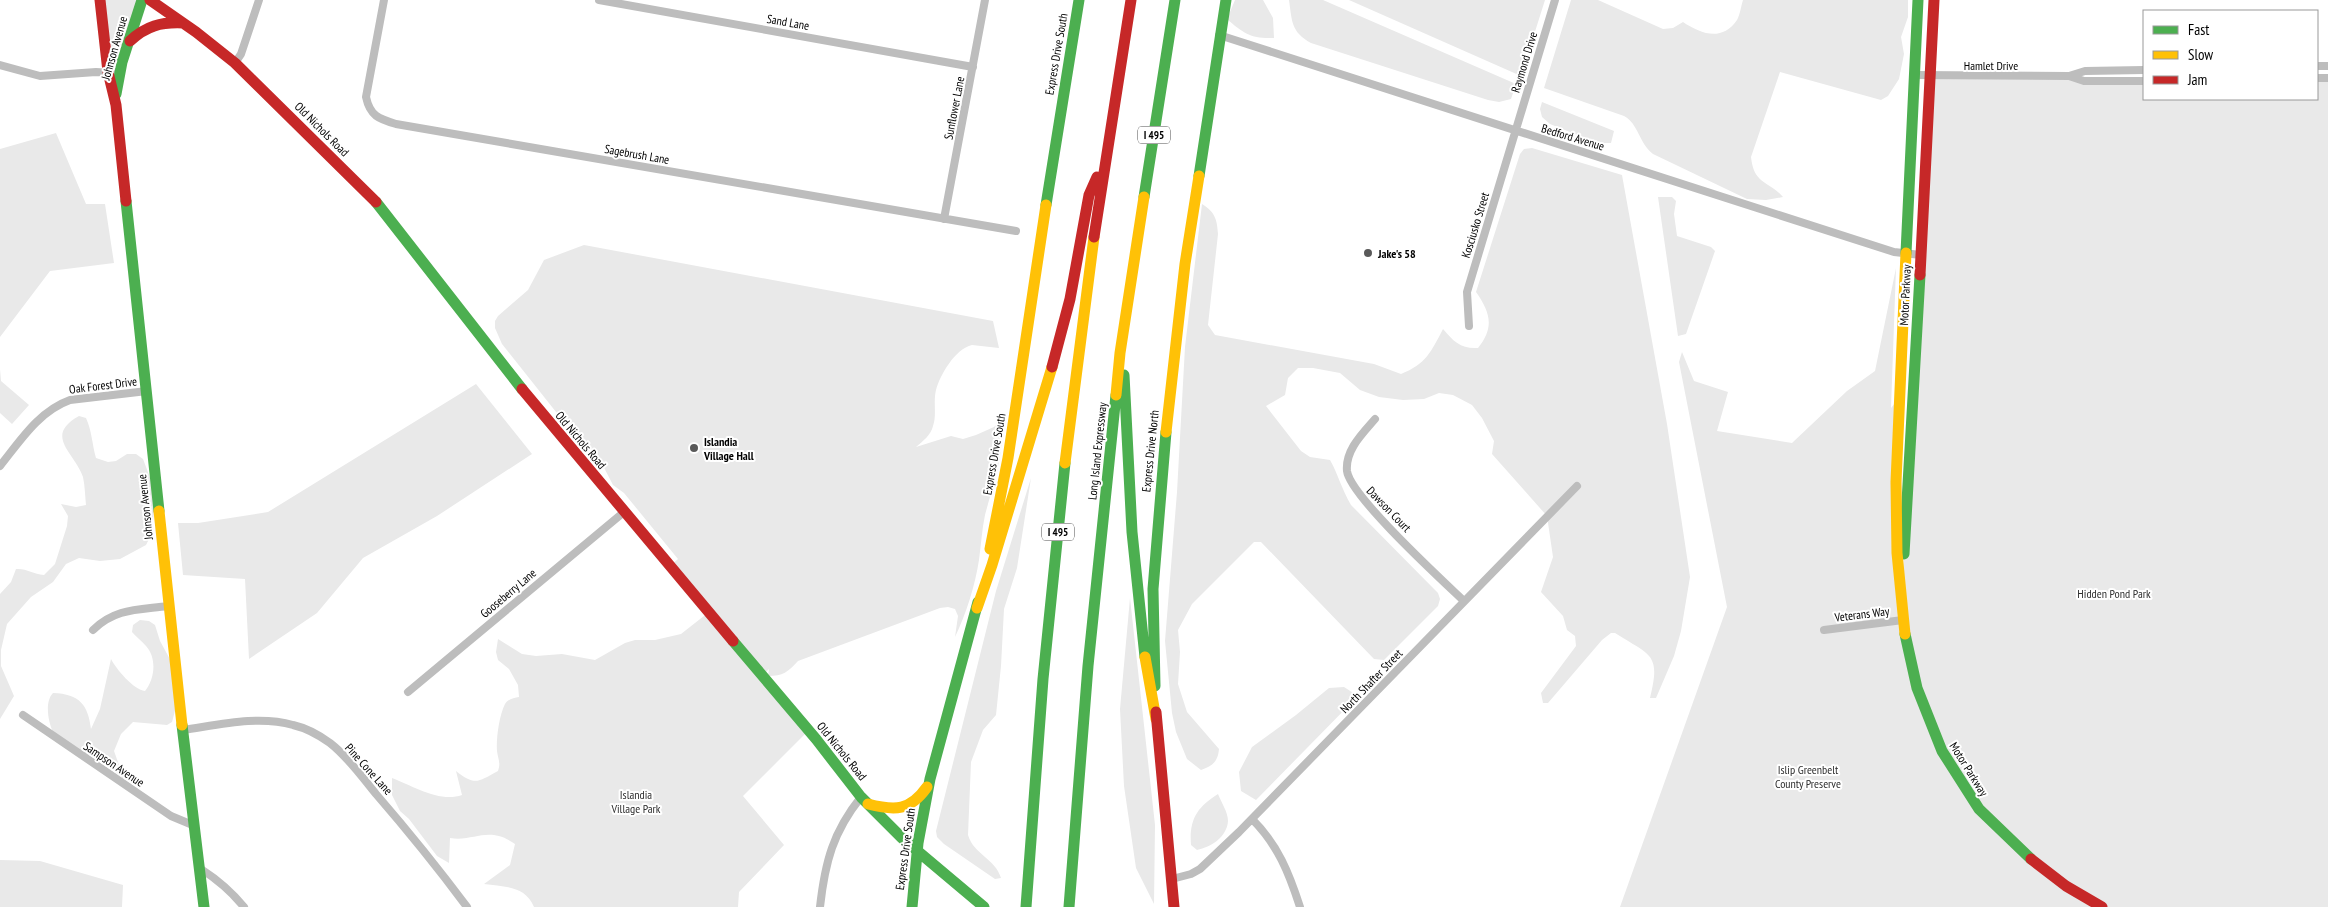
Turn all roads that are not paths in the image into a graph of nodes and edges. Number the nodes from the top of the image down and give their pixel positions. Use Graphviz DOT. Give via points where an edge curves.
graph roads {
  1 [pos="100,0"];
  2 [pos="142,0"];
  3 [pos="150,0"];
  4 [pos="259,0"];
  5 [pos="384,0"];
  6 [pos="598,0"];
  7 [pos="985,0"];
  8 [pos="1079,0"];
  9 [pos="1131,0"];
  10 [pos="1175,0"];
  11 [pos="1226,0"];
  12 [pos="1555,0"];
  13 [pos="1918,0"];
  14 [pos="1934,0"];
  15 [pos="184,23"];
  16 [pos="1219,36"];
  17 [pos="128,42"];
  18 [pos="235,63"];
  19 [pos="0,65"];
  20 [pos="973,67"];
  21 [pos="2143,70"];
  22 [pos="113,73"];
  23 [pos="1914,75"];
  24 [pos="1930,76"];
  25 [pos="2069,76"];
  26 [pos="2143,81"];
  27 [pos="1515,131"];
  28 [pos="1106,158"];
  29 [pos="944,219"];
  30 [pos="1016,231"];
  31 [pos="1906,254"];
  32 [pos="1921,255"];
  33 [pos="1469,326"];
  34 [pos="1120,353"];
  35 [pos="147,391"];
  36 [pos="1375,419"];
  37 [pos="0,466"];
  38 [pos="1577,486"];
  39 [pos="624,512"];
  40 [pos="1899,590"];
  41 [pos="1464,602"];
  42 [pos="168,606"];
  43 [pos="977,608"];
  44 [pos="1903,620"];
  45 [pos="93,630"];
  46 [pos="1824,630"];
  47 [pos="408,692"];
  48 [pos="23,714"];
  49 [pos="1156,719"];
  50 [pos="183,730"];
  51 [pos="930,784"];
  52 [pos="864,800"];
  53 [pos="1252,819"];
  54 [pos="195,826"];
  55 [pos="918,851"];
  56 [pos="201,869"];
  57 [pos="1172,878"];
  58 [pos="204,907"];
  59 [pos="244,907"];
  60 [pos="467,907"];
  61 [pos="820,907"];
  62 [pos="912,907"];
  63 [pos="984,907"];
  64 [pos="1026,907"];
  65 [pos="1069,907"];
  66 [pos="1174,907"];
  67 [pos="1300,907"];
  68 [pos="2102,907"];
  1 -- 22 [label="main road"];
  2 -- 17 [label="main road, Johnson Avenue"];
  3 -- 15 [label="main road, Old Nichols Road"];
  4 -- 18 [label="street"];
  5 -- 29 [label="street, Sagebrush Lane" via="366,97 376,118"];
  6 -- 20 [label="street, Sand Lane"];
  7 -- 20 [label="street, Sunflower Lane"];
  8 -- 43 [label="main road, Express Drive South" via="1008,458"];
  9 -- 28 [label="main road, I 495"];
  10 -- 34 [label="main road, Long Island Expressway / I 495"];
  11 -- 16 [label="main road, Express Drive North"];
  12 -- 27 [label="street, Raymond Drive"];
  13 -- 23 [label="main road, Motor Parkway"];
  14 -- 24 [label="main road, Motor Parkway"];
  15 -- 17 [label="main road" via="154,24"];
  15 -- 18 [label="main road, Old Nichols Road"];
  16 -- 27 [label="street, Bedford Avenue"];
  16 -- 49 [label="main road, Express Drive North" via="1185,264 1157,517 1153,598"];
  17 -- 22 [label="main road, Johnson Avenue"];
  18 -- 39 [label="main road, Old Nichols Road" via="382,209 522,390"];
  19 -- 22 [label="street" via="40,76"];
  20 -- 29 [label="street, Sunflower Lane"];
  21 -- 25 [label="street, Hamlet Drive" via="2085,71"];
  22 -- 35 [label="main road, Johnson Avenue"];
  23 -- 24 [label="street, Hamlet Drive"];
  23 -- 31 [label="main road, Motor Parkway"];
  24 -- 25 [label="street, Hamlet Drive"];
  24 -- 32 [label="main road, Motor Parkway"];
  25 -- 26 [label="street, Hamlet Drive" via="2084,81"];
  27 -- 31 [label="street, Bedford Avenue"];
  27 -- 33 [label="street, Kosciusko Street" via="1467,292"];
  28 -- 43 [label="main road" via="1089,196 1063,326"];
  28 -- 64 [label="main road, I 495" via="1050,599"];
  29 -- 30 [label="street, Sagebrush Lane"];
  31 -- 32 [label="street, Bedford Avenue"];
  31 -- 40 [label="main road, Motor Parkway" via="1898,444"];
  32 -- 40 [label="main road, Motor Parkway" via="1904,555"];
  34 -- 49 [label="main road" via="1127,395 1128,470 1144,668"];
  34 -- 65 [label="main road, Long Island Expressway / I 495" via="1088,666"];
  35 -- 37 [label="street, Oak Forest Drive" via="61,403 36,422"];
  35 -- 42 [label="main road, Johnson Avenue"];
  36 -- 41 [label="street, Dawson Court" via="1349,456 1347,471 1352,485"];
  38 -- 41 [label="street, North Shafter Street"];
  39 -- 47 [label="street, Gooseberry Lane"];
  39 -- 52 [label="main road, Old Nichols Road"];
  40 -- 44 [label="main road, Motor Parkway"];
  41 -- 53 [label="street, North Shafter Street"];
  42 -- 45 [label="street" via="116,614"];
  42 -- 50 [label="main road, Johnson Avenue"];
  43 -- 51 [label="main road, Express Drive South"];
  44 -- 46 [label="street, Veterans Way"];
  44 -- 68 [label="main road, Motor Parkway" via="1910,663 1925,714 1957,780 2013,845 2062,883"];
  48 -- 54 [label="street, Sampson Avenue" via="170,816"];
  49 -- 57 [label="main road, Express Drive North"];
  50 -- 54 [label="main road, Johnson Avenue"];
  50 -- 60 [label="street, Pine Cone Lane" via="261,721 293,725 314,733 346,758"];
  51 -- 52 [label="main road" via="918,800 906,806 890,808"];
  51 -- 55 [label="main road, Express Drive South"];
  52 -- 55 [label="main road, Old Nichols Road"];
  52 -- 61 [label="street" via="836,833 826,864"];
  53 -- 57 [label="street, North Shafter Street" via="1200,870"];
  53 -- 67 [label="street" via="1287,867"];
  54 -- 56 [label="main road, Johnson Avenue"];
  55 -- 62 [label="main road, Express Drive South"];
  55 -- 63 [label="main road, Old Nichols Road"];
  56 -- 58 [label="main road, Johnson Avenue"];
  56 -- 59 [label="street" via="233,893"];
  57 -- 66 [label="main road, Express Drive North"];
}
